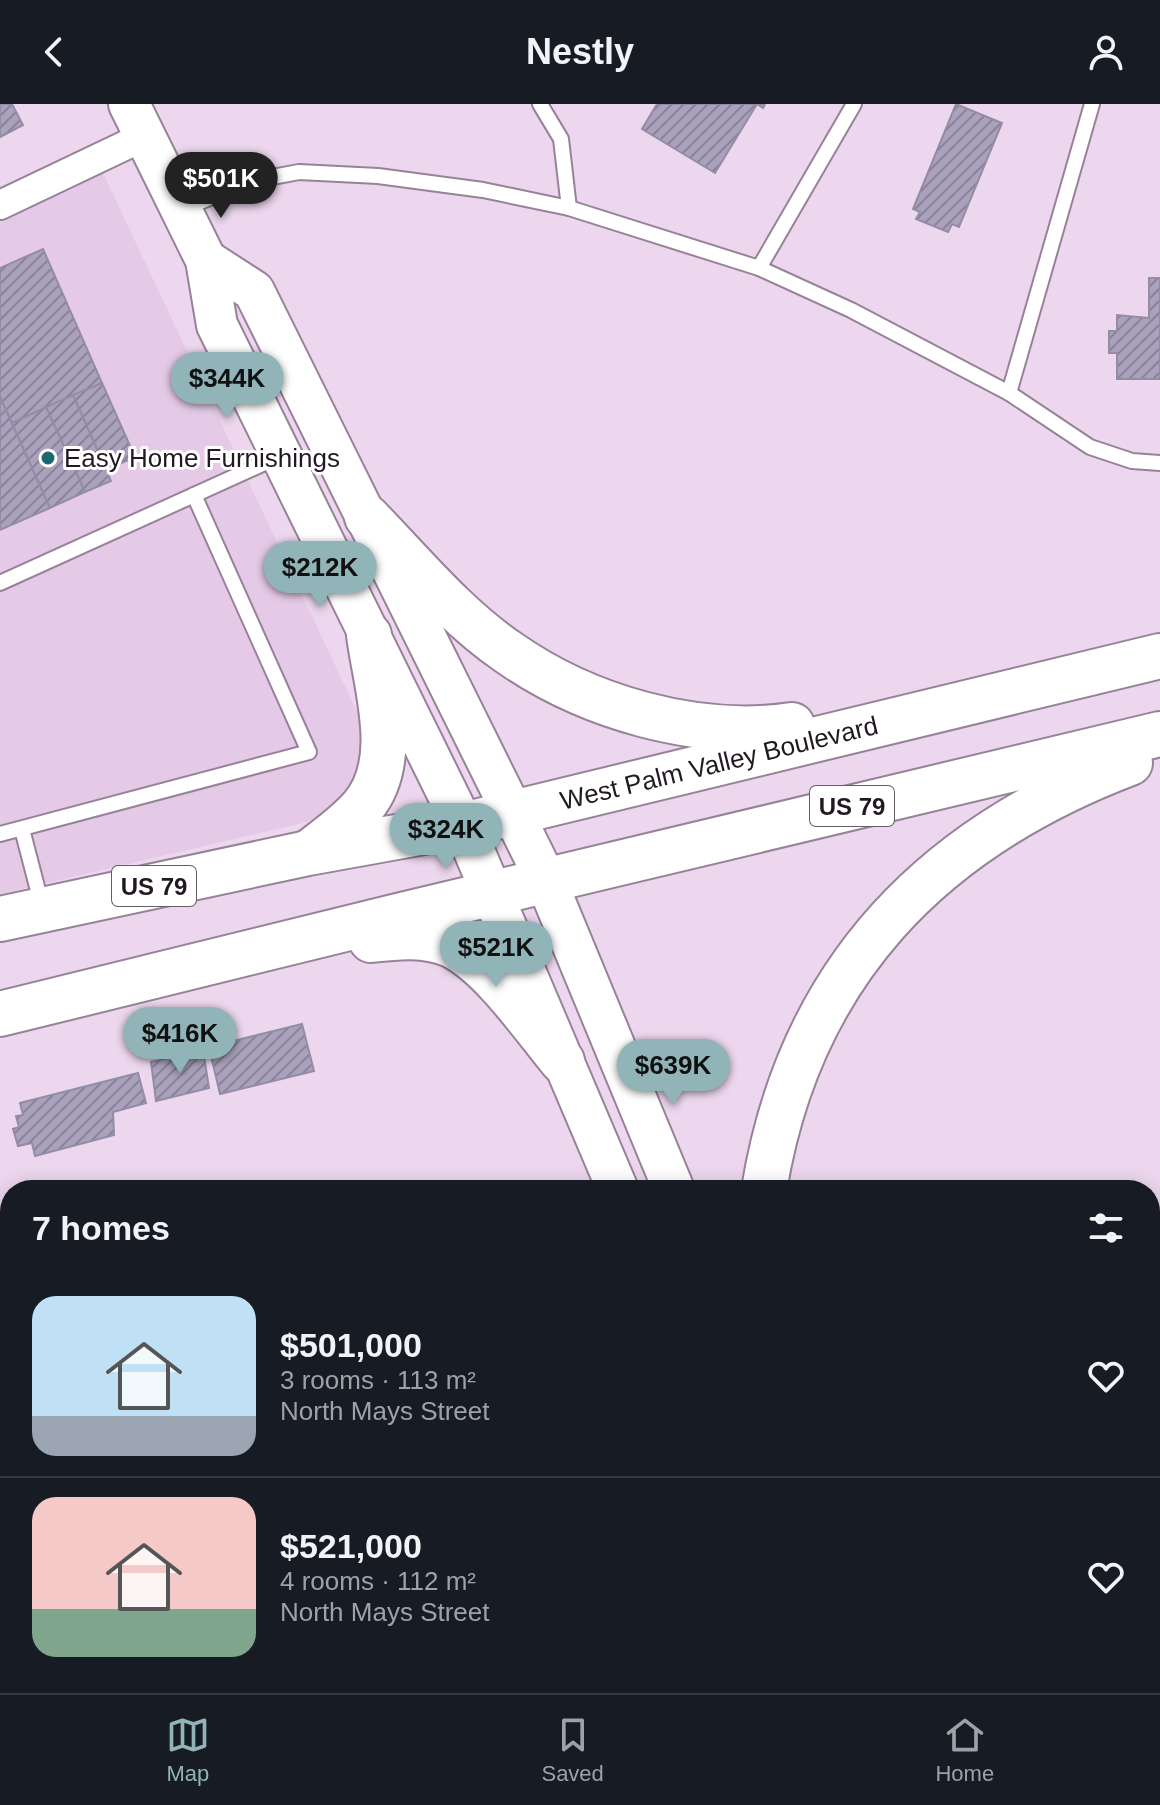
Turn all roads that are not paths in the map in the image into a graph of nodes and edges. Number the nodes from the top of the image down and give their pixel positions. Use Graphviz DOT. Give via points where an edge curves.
graph roads {
  1 [pos="540,104"];
  2 [pos="854,104"];
  3 [pos="1092,104"];
  4 [pos="137,120"];
  5 [pos="0,205"];
  6 [pos="569,208"];
  7 [pos="180,211"];
  8 [pos="206,260"];
  9 [pos="759,268"];
  10 [pos="1009,393"];
  11 [pos="280,456"];
  12 [pos="1160,463"];
  13 [pos="194,495"];
  14 [pos="367,517"];
  15 [pos="0,583"];
  16 [pos="369,635"];
  17 [pos="1160,656"];
  18 [pos="969,701"];
  19 [pos="1160,734"];
  20 [pos="1160,751"];
  21 [pos="512,813"];
  22 [pos="463,825"];
  23 [pos="22,829"];
  24 [pos="0,834"];
  25 [pos="308,853"];
  26 [pos="545,878"];
  27 [pos="490,892"];
  28 [pos="43,909"];
  29 [pos="0,919"];
  30 [pos="277,948"];
  31 [pos="0,1014"];
  32 [pos="562,1061"];
  33 [pos="614,1180"];
  34 [pos="670,1180"];
  35 [pos="766,1180"];
  1 -- 6 [label="lane" via="561,139"];
  2 -- 9 [label="lane"];
  3 -- 10 [label="lane"];
  4 -- 5 [label="street"];
  4 -- 7 [label="main road"];
  6 -- 7 [label="lane" via="483,190 299,172 246,182"];
  6 -- 9 [label="lane"];
  7 -- 8 [label="main road"];
  8 -- 11 [label="main road" via="217,325"];
  8 -- 14 [label="main road" via="254,291"];
  9 -- 10 [label="lane"];
  10 -- 12 [label="lane" via="1090,447 1132,461"];
  11 -- 13 [label="lane"];
  11 -- 16 [label="main road"];
  13 -- 15 [label="lane"];
  13 -- 23 [label="lane" via="309,752"];
  14 -- 18 [label="highway" via="455,608 506,651 563,685 619,706 676,720 749,728"];
  14 -- 21 [label="main road"];
  16 -- 22 [label="main road"];
  16 -- 25 [label="highway" via="383,737 380,776 365,804"];
  17 -- 18 [label="highway, US 79"];
  18 -- 21 [label="highway, West Palm Valley Boulevard / US 79"];
  19 -- 26 [label="highway, US 79"];
  20 -- 35 [label="highway" via="1020,812 935,871 904,901 849,971 803,1053 785,1097"];
  21 -- 22 [label="highway, West Palm Valley Boulevard / US 79"];
  21 -- 26 [label="main road"];
  22 -- 25 [label="highway, West Palm Valley Boulevard / US 79"];
  22 -- 27 [label="main road"];
  23 -- 24 [label="lane"];
  23 -- 28 [label="lane"];
  25 -- 28 [label="highway, West Palm Valley Boulevard / US 79"];
  26 -- 27 [label="highway, US 79"];
  26 -- 34 [label="main road"];
  27 -- 30 [label="highway, US 79"];
  27 -- 32 [label="main road"];
  28 -- 29 [label="highway, West Palm Valley Boulevard / US 79"];
  30 -- 31 [label="highway, US 79"];
  30 -- 32 [label="highway" via="408,936 449,945 489,975"];
  32 -- 33 [label="main road"];
}
